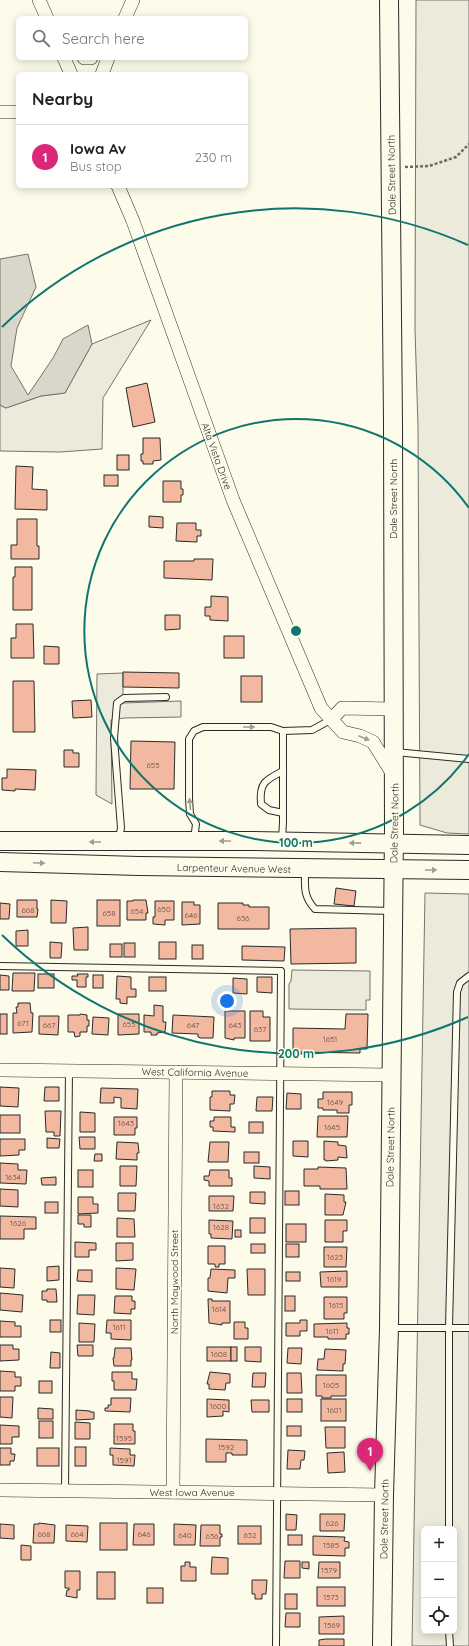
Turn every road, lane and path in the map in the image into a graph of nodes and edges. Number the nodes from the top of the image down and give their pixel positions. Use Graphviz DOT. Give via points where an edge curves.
graph roads {
  1 [pos="39,0"];
  2 [pos="133,0"];
  3 [pos="389,0"];
  4 [pos="46,16"];
  5 [pos="126,16"];
  6 [pos="65,60"];
  7 [pos="107,60"];
  8 [pos="70,72"];
  9 [pos="103,72"];
  10 [pos="0,112"];
  11 [pos="16,112"];
  12 [pos="469,144"];
  13 [pos="390,167"];
  14 [pos="119,188"];
  15 [pos="166,697"];
  16 [pos="394,709"];
  17 [pos="332,719"];
  18 [pos="283,731"];
  19 [pos="394,752"];
  20 [pos="469,758"];
  21 [pos="283,770"];
  22 [pos="394,776"];
  23 [pos="282,813"];
  24 [pos="0,841"];
  25 [pos="118,842"];
  26 [pos="194,842"];
  27 [pos="282,842"];
  28 [pos="394,844"];
  29 [pos="469,845"];
  30 [pos="0,862"];
  31 [pos="305,869"];
  32 [pos="393,870"];
  33 [pos="469,870"];
  34 [pos="392,911"];
  35 [pos="0,966"];
  36 [pos="469,976"];
  37 [pos="0,1070"];
  38 [pos="69,1070"];
  39 [pos="176,1072"];
  40 [pos="280,1073"];
  41 [pos="391,1075"];
  42 [pos="449,1327"];
  43 [pos="389,1328"];
  44 [pos="469,1328"];
  45 [pos="0,1490"];
  46 [pos="65,1491"];
  47 [pos="173,1492"];
  48 [pos="276,1493"];
  49 [pos="384,1495"];
  50 [pos="449,1526"];
  51 [pos="449,1634"];
  52 [pos="276,1646"];
  53 [pos="382,1646"];
  54 [pos="450,1646"];
  1 -- 4 [label="street"];
  2 -- 5 [label="street"];
  3 -- 13 [label="main road, Dale Street North"];
  6 -- 8 [label="street"];
  7 -- 9 [label="street"];
  10 -- 11 [label="street"];
  12 -- 13 [label="path" via="456,157 429,166"];
  13 -- 16 [label="main road, Dale Street North"];
  14 -- 17 [label="street, Alta Vista Drive" via="233,500 321,708"];
  15 -- 25 [label="lane" via="124,698 117,703 114,738 121,828"];
  16 -- 17 [label="street" via="342,708"];
  16 -- 19 [label="main road, Dale Street North"];
  17 -- 18 [label="lane" via="312,730"];
  17 -- 22 [label="street, Alta Vista Drive, one-way" via="343,732 373,742"];
  18 -- 21 [label="lane"];
  26 -- 18 [label="lane, one-way" via="196,824 190,814 189,798 189,739 194,731 203,727 271,727"];
  19 -- 20 [label="lane"];
  19 -- 22 [label="main road, Dale Street North"];
  21 -- 23 [label="lane"];
  21 -- 23 [label="lane" via="268,778 261,786 260,794 260,804 269,810"];
  22 -- 28 [label="main road, Dale Street North"];
  23 -- 27 [label="lane"];
  25 -- 24 [label="main road, one-way"];
  25 -- 26 [label="main road"];
  27 -- 26 [label="main road, one-way"];
  28 -- 27 [label="main road, one-way"];
  28 -- 29 [label="main road"];
  28 -- 32 [label="main road, Dale Street North"];
  30 -- 31 [label="main road, Larpenteur Avenue West, one-way"];
  31 -- 32 [label="main road, Larpenteur Avenue West"];
  31 -- 34 [label="lane" via="305,892 315,909"];
  32 -- 33 [label="main road, Larpenteur Avenue West, one-way"];
  32 -- 34 [label="main road, Dale Street North"];
  34 -- 41 [label="main road, Dale Street North"];
  35 -- 40 [label="lane" via="281,971"];
  36 -- 42 [label="lane" via="460,983 457,992"];
  37 -- 38 [label="street, West California Avenue"];
  38 -- 39 [label="street, West California Avenue"];
  38 -- 46 [label="lane"];
  39 -- 40 [label="street, West California Avenue"];
  39 -- 47 [label="street, North Maywood Street"];
  40 -- 41 [label="street, West California Avenue"];
  40 -- 48 [label="lane"];
  41 -- 43 [label="main road, Dale Street North"];
  42 -- 43 [label="lane"];
  42 -- 44 [label="lane"];
  42 -- 50 [label="lane"];
  43 -- 49 [label="main road, Dale Street North"];
  45 -- 46 [label="street, West Iowa Avenue"];
  46 -- 47 [label="street, West Iowa Avenue"];
  47 -- 48 [label="street, West Iowa Avenue"];
  48 -- 49 [label="street, West Iowa Avenue"];
  48 -- 52 [label="lane"];
  49 -- 53 [label="main road, Dale Street North"];
  51 -- 54 [label="lane"];
}
